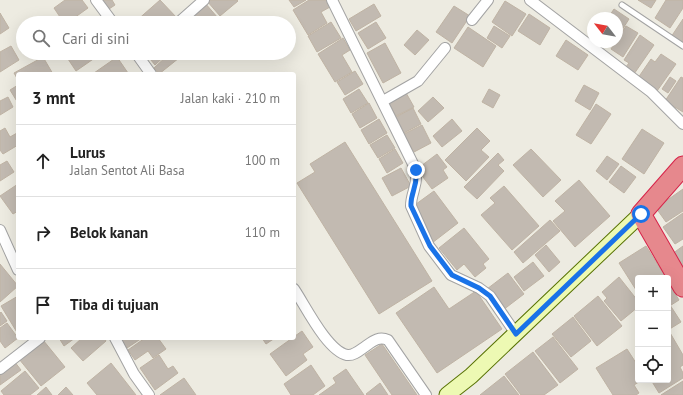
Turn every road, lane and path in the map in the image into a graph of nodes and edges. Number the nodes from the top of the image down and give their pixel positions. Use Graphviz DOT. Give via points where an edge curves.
graph roads {
  1 [pos="96,0"];
  2 [pos="204,0"];
  3 [pos="332,0"];
  4 [pos="488,0"];
  5 [pos="530,0"];
  6 [pos="622,5"];
  7 [pos="108,16"];
  8 [pos="186,16"];
  9 [pos="472,20"];
  10 [pos="683,46"];
  11 [pos="445,48"];
  12 [pos="143,60"];
  13 [pos="150,72"];
  14 [pos="383,101"];
  15 [pos="683,124"];
  16 [pos="683,166"];
  17 [pos="641,214"];
  18 [pos="0,230"];
  19 [pos="16,266"];
  20 [pos="683,287"];
  21 [pos="296,292"];
  22 [pos="516,334"];
  23 [pos="37,340"];
  24 [pos="117,340"];
  25 [pos="0,369"];
  26 [pos="148,395"];
  27 [pos="426,395"];
  28 [pos="447,395"];
  1 -- 7 [label="street"];
  2 -- 8 [label="street"];
  3 -- 14 [label="street"];
  4 -- 9 [label="street"];
  5 -- 15 [label="street" via="651,92"];
  6 -- 10 [label="lane"];
  11 -- 14 [label="street" via="418,81"];
  12 -- 13 [label="street"];
  14 -- 22 [label="street" via="416,170 417,186 411,206 430,246 452,275 490,296"];
  16 -- 17 [label="highway"];
  17 -- 20 [label="highway"];
  17 -- 22 [label="main road"];
  18 -- 19 [label="street"];
  21 -- 27 [label="street" via="332,346 347,355 356,354 375,340 388,340"];
  22 -- 28 [label="main road"];
  23 -- 25 [label="street"];
  24 -- 26 [label="street"];
}
